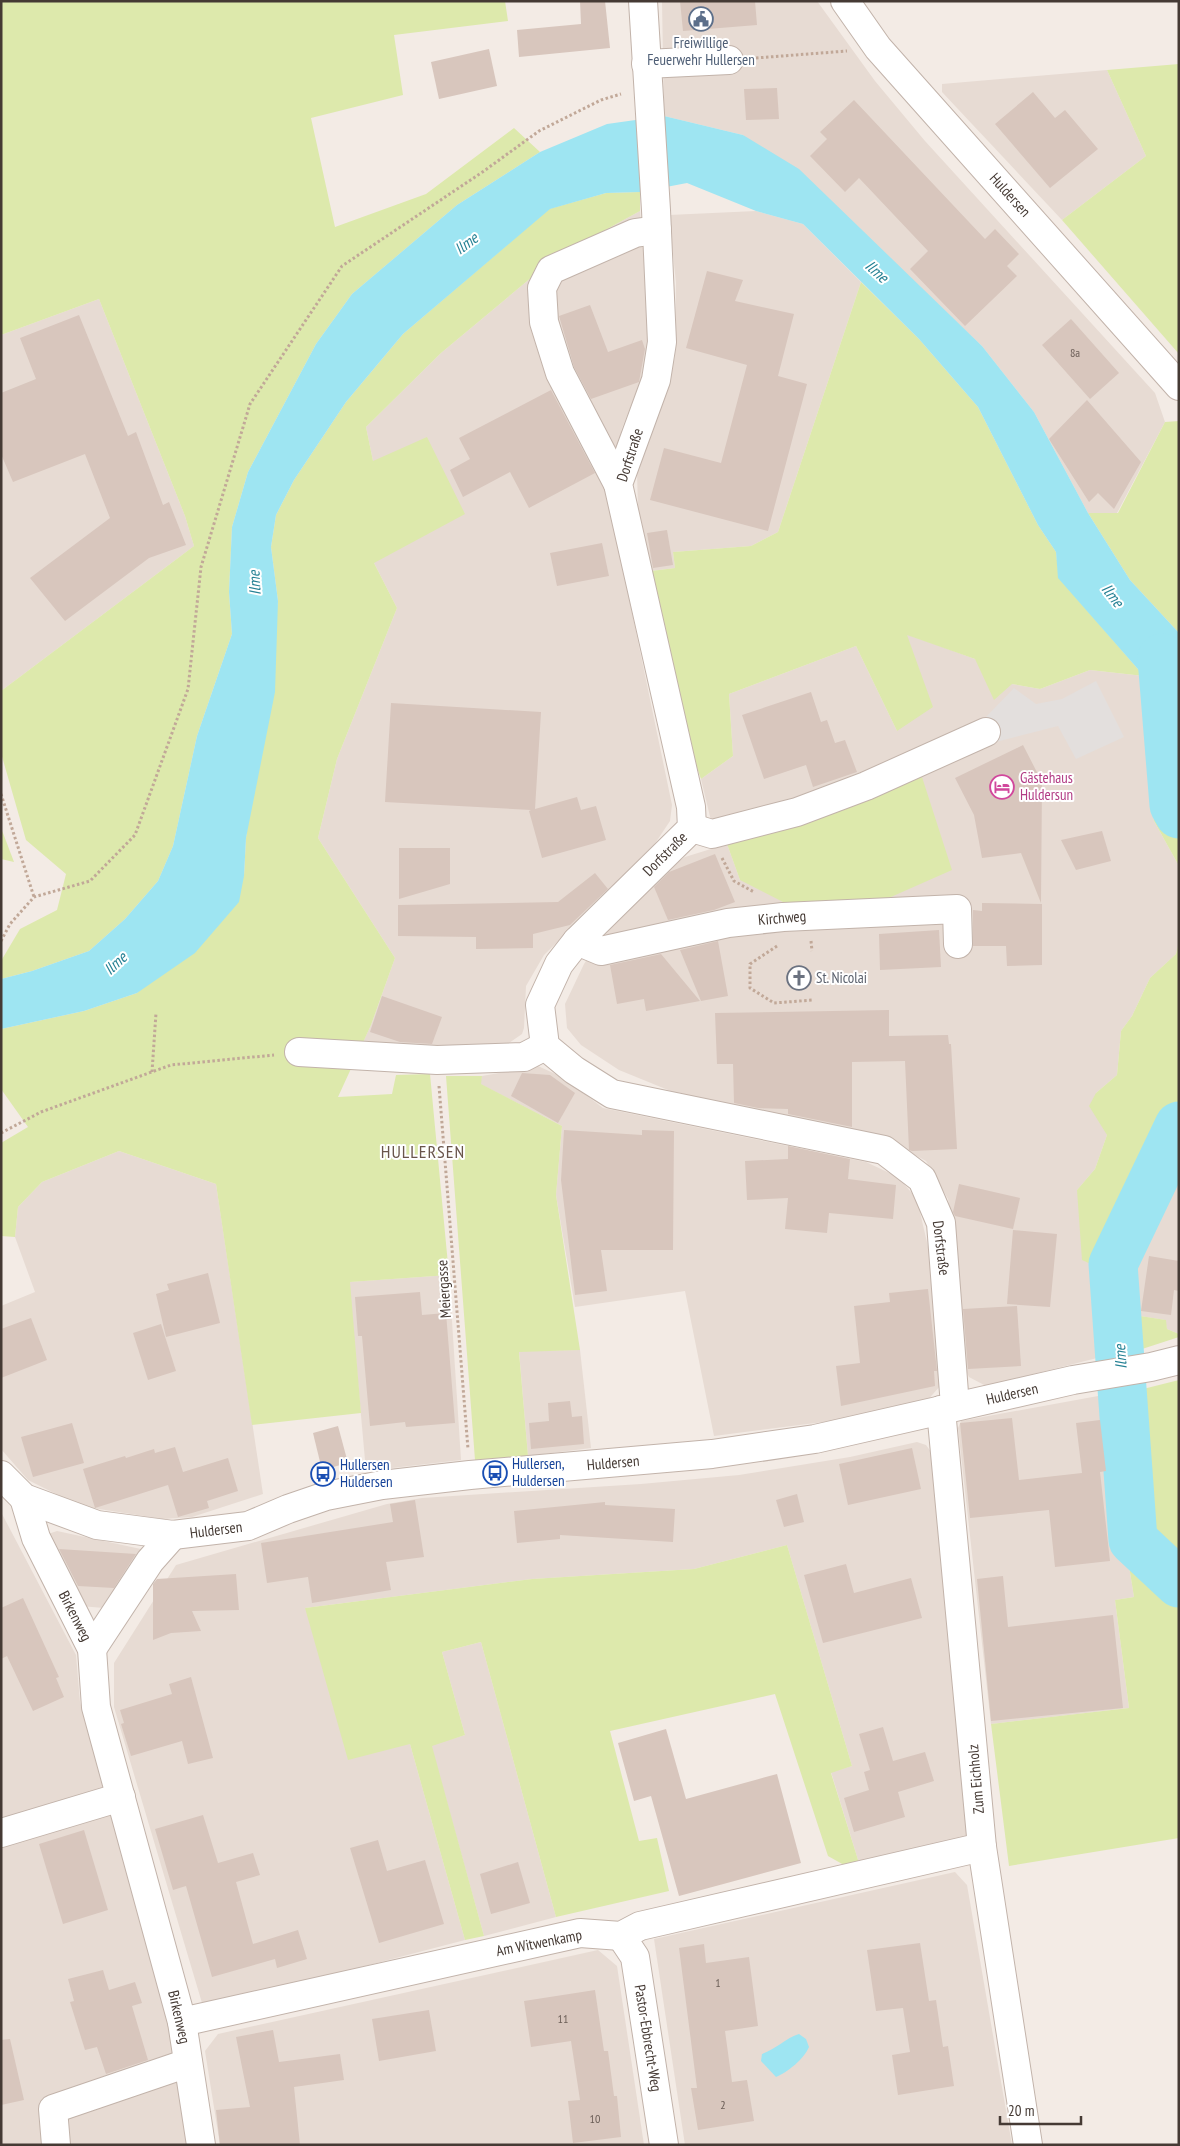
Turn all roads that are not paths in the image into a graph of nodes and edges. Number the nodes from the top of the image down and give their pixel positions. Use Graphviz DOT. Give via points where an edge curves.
graph roads {
  1 [pos="643,1"];
  2 [pos="845,1"];
  3 [pos="729,60"];
  4 [pos="648,83"];
  5 [pos="657,220"];
  6 [pos="1179,386"];
  7 [pos="618,484"];
  8 [pos="986,732"];
  9 [pos="692,828"];
  10 [pos="577,940"];
  11 [pos="958,944"];
  12 [pos="545,1046"];
  13 [pos="299,1052"];
  14 [pos="1179,1360"];
  15 [pos="948,1408"];
  16 [pos="1,1475"];
  17 [pos="24,1498"];
  18 [pos="173,1535"];
  19 [pos="92,1649"];
  20 [pos="121,1797"];
  21 [pos="1,1833"];
  22 [pos="982,1847"];
  23 [pos="621,1936"];
  24 [pos="182,2022"];
  25 [pos="188,2063"];
  26 [pos="56,2145"];
  27 [pos="201,2145"];
  28 [pos="664,2145"];
  29 [pos="1028,2145"];
  1 -- 4 [label="street, Dorfstraße"];
  2 -- 6 [label="street, Huldersen" via="878,48"];
  3 -- 4 [label="street"];
  4 -- 5 [label="street, Dorfstraße"];
  5 -- 7 [label="street, Dorfstraße" via="662,342 658,371"];
  5 -- 7 [label="street" via="551,270 542,288 544,322 560,373"];
  7 -- 9 [label="street, Dorfstraße"];
  8 -- 9 [label="street" via="866,786 797,812 712,834"];
  9 -- 10 [label="street, Dorfstraße"];
  10 -- 11 [label="street, Kirchweg" via="601,951 728,923 783,917 957,909"];
  10 -- 12 [label="street, Dorfstraße" via="559,964 540,1005"];
  12 -- 13 [label="street" via="524,1057 437,1060"];
  12 -- 15 [label="street, Dorfstraße" via="574,1070 612,1094 884,1150 922,1179 941,1223"];
  14 -- 15 [label="street, Huldersen"];
  15 -- 18 [label="street, Huldersen" via="815,1439 712,1454 382,1485 326,1496 248,1526"];
  15 -- 22 [label="street, Zum Eichholz"];
  16 -- 17 [label="street, Huldersen"];
  17 -- 18 [label="street, Huldersen" via="97,1525"];
  17 -- 19 [label="street, Birkenweg" via="36,1538"];
  18 -- 19 [label="street" via="150,1561"];
  19 -- 20 [label="street, Birkenweg" via="96,1707"];
  20 -- 21 [label="street"];
  20 -- 24 [label="street, Birkenweg"];
  22 -- 23 [label="street, Am Witwenkamp" via="640,1926"];
  22 -- 29 [label="street, Zum Eichholz"];
  23 -- 24 [label="street, Am Witwenkamp" via="580,1933"];
  23 -- 28 [label="street, Pastor-Ebbrecht-Weg" via="635,1957"];
  24 -- 25 [label="street, Birkenweg"];
  25 -- 26 [label="street, Birkenweg" via="53,2108"];
  25 -- 27 [label="street, Birkenweg"];
}
